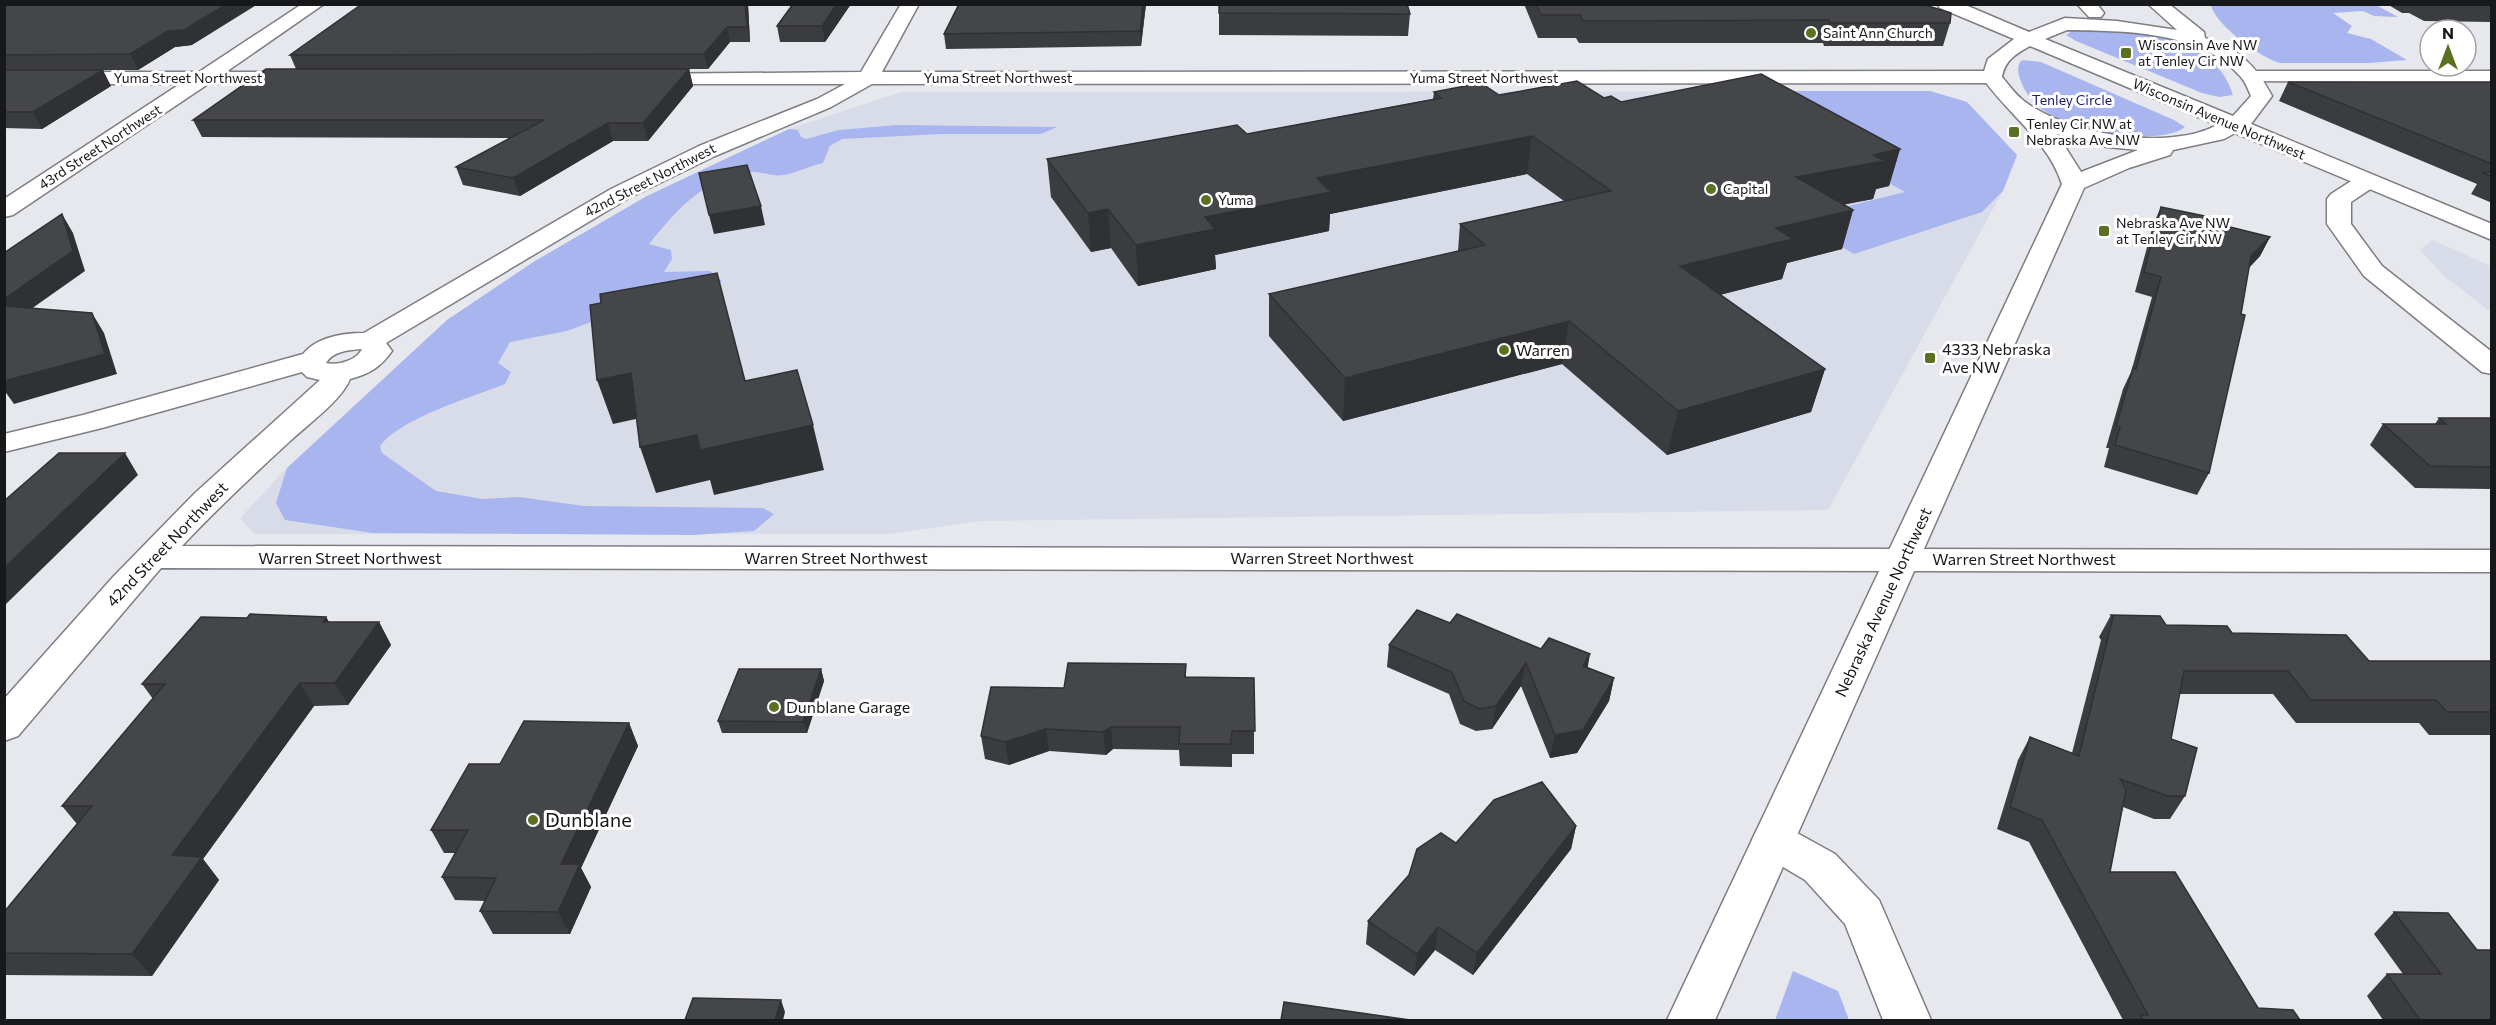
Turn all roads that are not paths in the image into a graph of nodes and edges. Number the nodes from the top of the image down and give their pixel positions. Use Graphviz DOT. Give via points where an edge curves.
graph roads {
  1 [pos="315,4"];
  2 [pos="910,4"];
  3 [pos="1946,4"];
  4 [pos="2157,4"];
  5 [pos="2114,8"];
  6 [pos="2091,9"];
  7 [pos="2065,24"];
  8 [pos="2029,39"];
  9 [pos="2208,45"];
  10 [pos="1992,77"];
  11 [pos="2254,77"];
  12 [pos="2492,77"];
  13 [pos="4,78"];
  14 [pos="205,78"];
  15 [pos="320,78"];
  16 [pos="630,78"];
  17 [pos="867,78"];
  18 [pos="2016,105"];
  19 [pos="2234,125"];
  20 [pos="2184,144"];
  21 [pos="2367,181"];
  22 [pos="2074,184"];
  23 [pos="4,210"];
  24 [pos="2492,233"];
  25 [pos="325,366"];
  26 [pos="2492,366"];
  27 [pos="4,443"];
  28 [pos="152,557"];
  29 [pos="1903,559"];
  30 [pos="2492,561"];
  31 [pos="4,726"];
  32 [pos="1773,840"];
  33 [pos="1691,1020"];
  34 [pos="1907,1020"];
  1 -- 14 [label="street, 43rd Street Northwest"];
  2 -- 17 [label="street, 42nd Street Northwest"];
  3 -- 8 [label="street, Wisconsin Avenue Northwest"];
  4 -- 9 [label="street"];
  5 -- 6 [label="street"];
  6 -- 7 [label="street"];
  7 -- 8 [label="street"];
  7 -- 9 [label="street" via="2148,29"];
  8 -- 10 [label="street" via="1994,64"];
  8 -- 19 [label="street, Wisconsin Avenue Northwest"];
  9 -- 11 [label="street"];
  10 -- 17 [label="street, Yuma Street Northwest"];
  10 -- 18 [label="street"];
  11 -- 12 [label="street"];
  11 -- 19 [label="street" via="2262,96 2256,108"];
  13 -- 14 [label="street, Yuma Street Northwest"];
  14 -- 15 [label="street, Yuma Street Northwest"];
  14 -- 23 [label="street, 43rd Street Northwest"];
  16 -- 17 [label="street, Yuma Street Northwest"];
  17 -- 25 [label="street, 42nd Street Northwest" via="839,96 735,138 619,194 368,342 334,346"];
  18 -- 20 [label="street" via="2047,123 2074,132 2133,143"];
  18 -- 22 [label="street" via="2044,132 2068,165"];
  19 -- 20 [label="street"];
  19 -- 21 [label="street, Wisconsin Avenue Northwest"];
  20 -- 22 [label="street" via="2121,163"];
  21 -- 24 [label="street, Wisconsin Avenue Northwest"];
  21 -- 26 [label="street" via="2339,199 2339,224 2373,271"];
  22 -- 29 [label="street, Nebraska Avenue Northwest"];
  25 -- 27 [label="street"];
  25 -- 28 [label="street, 42nd Street Northwest" via="334,383 207,500"];
  28 -- 29 [label="street, Warren Street Northwest"];
  28 -- 31 [label="street, 42nd Street Northwest"];
  29 -- 30 [label="street, Warren Street Northwest"];
  29 -- 32 [label="street, Nebraska Avenue Northwest"];
  32 -- 33 [label="street, Nebraska Avenue Northwest"];
  32 -- 34 [label="street" via="1820,867 1863,913"];
}
